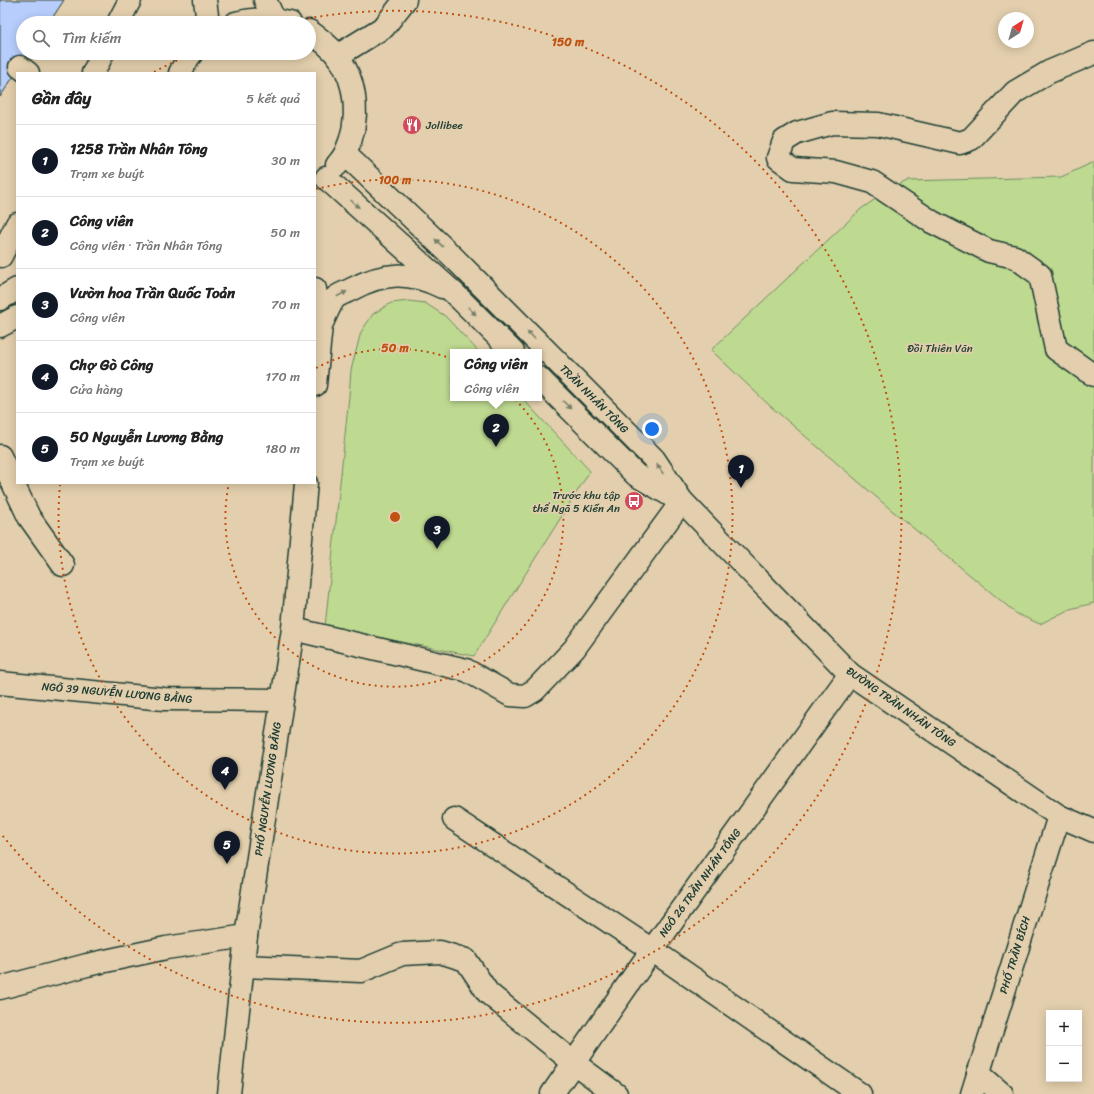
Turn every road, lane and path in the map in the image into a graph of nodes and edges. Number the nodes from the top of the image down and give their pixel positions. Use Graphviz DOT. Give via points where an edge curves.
graph roads {
  1 [pos="130,0"];
  2 [pos="205,0"];
  3 [pos="405,0"];
  4 [pos="122,16"];
  5 [pos="207,16"];
  6 [pos="316,36"];
  7 [pos="1094,53"];
  8 [pos="337,56"];
  9 [pos="100,60"];
  10 [pos="187,60"];
  11 [pos="94,72"];
  12 [pos="181,72"];
  13 [pos="345,154"];
  14 [pos="321,182"];
  15 [pos="16,227"];
  16 [pos="6,259"];
  17 [pos="16,290"];
  18 [pos="455,294"];
  19 [pos="316,296"];
  20 [pos="0,299"];
  21 [pos="16,318"];
  22 [pos="320,325"];
  23 [pos="0,326"];
  24 [pos="510,349"];
  25 [pos="316,373"];
  26 [pos="1094,375"];
  27 [pos="542,381"];
  28 [pos="0,456"];
  29 [pos="306,484"];
  30 [pos="682,501"];
  31 [pos="63,566"];
  32 [pos="293,629"];
  33 [pos="850,674"];
  34 [pos="0,683"];
  35 [pos="281,700"];
  36 [pos="1059,816"];
  37 [pos="454,819"];
  38 [pos="1094,831"];
  39 [pos="246,936"];
  40 [pos="652,950"];
  41 [pos="243,966"];
  42 [pos="0,988"];
  43 [pos="574,1063"];
  44 [pos="978,1073"];
  45 [pos="229,1094"];
  46 [pos="552,1094"];
  47 [pos="616,1094"];
  48 [pos="860,1094"];
  49 [pos="972,1094"];
  50 [pos="1002,1094"];
  1 -- 4 [label="main road"];
  2 -- 5 [label="main road"];
  3 -- 8 [label="main road" via="384,27"];
  6 -- 8 [label="main road"];
  7 -- 26 [label="main road" via="1049,72 1015,92 971,139 960,144 878,124 832,123 797,133 784,141 778,158 793,169 836,172 872,182 932,222 989,251 1015,256 1040,274 1056,350"];
  8 -- 13 [label="main road" via="352,87 355,104 352,138"];
  9 -- 11 [label="main road"];
  10 -- 12 [label="main road"];
  13 -- 14 [label="main road"];
  30 -- 13 [label="main road, TRẦN NHÂN TÔNG, one-way" via="654,459 453,257"];
  14 -- 18 [label="main road, one-way"];
  15 -- 16 [label="main road"];
  17 -- 20 [label="main road"];
  22 -- 18 [label="main road, one-way" via="335,298 362,283 385,276 406,276 429,281"];
  18 -- 24 [label="main road, one-way"];
  19 -- 22 [label="main road"];
  21 -- 23 [label="main road"];
  22 -- 25 [label="main road"];
  27 -- 30 [label="main road, one-way" via="636,475"];
  28 -- 31 [label="main road" via="29,518"];
  29 -- 32 [label="main road, PHỐ NGUYỄN LƯƠNG BẰNG"];
  30 -- 32 [label="main road" via="574,649 535,690 525,696 510,696 466,670"];
  30 -- 33 [label="main road, ĐƯỜNG TRẦN NHÂN TÔNG"];
  32 -- 35 [label="main road, PHỐ NGUYỄN LƯƠNG BẰNG"];
  33 -- 36 [label="main road, ĐƯỜNG TRẦN NHÂN TÔNG"];
  33 -- 40 [label="main road, NGÔ 26 TRẦN NHÂN TÔNG"];
  34 -- 35 [label="main road, NGÕ 39 NGUYỄN LƯƠNG BẰNG" via="164,699"];
  35 -- 39 [label="main road, PHỐ NGUYỄN LƯƠNG BẰNG"];
  36 -- 38 [label="main road, ĐƯỜNG TRẦN NHÂN TÔNG"];
  36 -- 44 [label="main road, PHỐ TRẦN BÍCH"];
  37 -- 40 [label="main road"];
  39 -- 41 [label="main road, PHỐ NGUYỄN LƯƠNG BẰNG"];
  39 -- 42 [label="main road" via="166,948"];
  40 -- 43 [label="main road, NGÔ 26 TRẦN NHÂN TÔNG"];
  40 -- 48 [label="main road"];
  41 -- 43 [label="main road" via="361,972 402,954 440,952 466,960 488,993"];
  41 -- 45 [label="main road, PHỐ NGUYỄN LƯƠNG BẰNG"];
  43 -- 46 [label="main road, NGÔ 26 TRẦN NHÂN TÔNG"];
  43 -- 47 [label="main road"];
  44 -- 49 [label="main road, PHỐ TRẦN BÍCH"];
  44 -- 50 [label="main road"];
}
